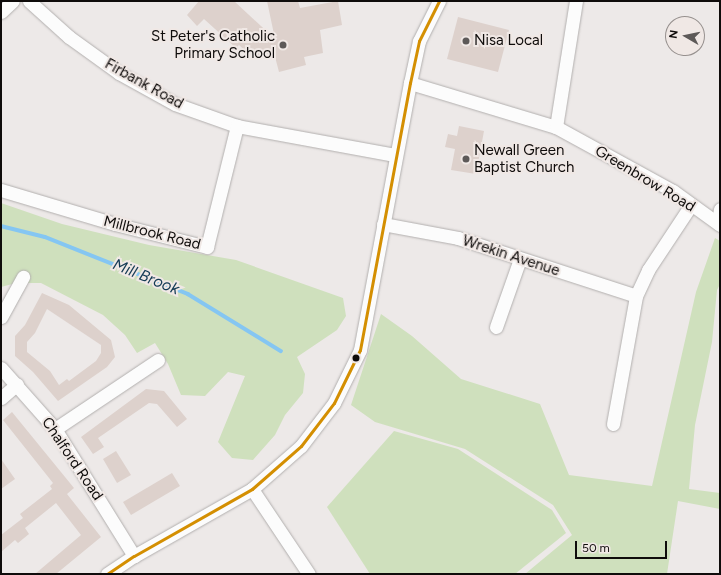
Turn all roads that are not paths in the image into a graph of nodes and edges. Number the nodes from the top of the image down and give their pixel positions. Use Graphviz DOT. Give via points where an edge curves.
graph roads {
  1 [pos="14,1"];
  2 [pos="29,1"];
  3 [pos="438,1"];
  4 [pos="576,1"];
  5 [pos="1,12"];
  6 [pos="410,83"];
  7 [pos="237,126"];
  8 [pos="556,127"];
  9 [pos="395,155"];
  10 [pos="1,190"];
  11 [pos="691,205"];
  12 [pos="720,209"];
  13 [pos="383,224"];
  14 [pos="719,224"];
  15 [pos="520,259"];
  16 [pos="23,276"];
  17 [pos="636,296"];
  18 [pos="1,317"];
  19 [pos="496,327"];
  20 [pos="158,360"];
  21 [pos="1,368"];
  22 [pos="17,384"];
  23 [pos="1,398"];
  24 [pos="613,424"];
  25 [pos="54,429"];
  26 [pos="252,489"];
  27 [pos="134,556"];
  28 [pos="308,573"];
  29 [pos="106,574"];
  1 -- 5 [label="street"];
  2 -- 7 [label="street, Firbank Road" via="69,37 119,73 175,104"];
  3 -- 6 [label="street" via="419,41"];
  4 -- 8 [label="street"];
  6 -- 8 [label="street, Greenbrow Road"];
  6 -- 9 [label="street"];
  7 -- 9 [label="street, Firbank Road"];
  7 -- 10 [label="street, Millbrook Road" via="207,247 115,224"];
  8 -- 11 [label="street, Greenbrow Road" via="672,191"];
  9 -- 13 [label="street"];
  11 -- 14 [label="street, Greenbrow Road"];
  11 -- 17 [label="street" via="648,270"];
  12 -- 14 [label="street"];
  13 -- 15 [label="street, Wrekin Avenue" via="458,238"];
  13 -- 26 [label="street" via="360,350 334,403 301,446"];
  15 -- 17 [label="street, Wrekin Avenue"];
  15 -- 19 [label="street"];
  16 -- 18 [label="street"];
  17 -- 24 [label="street"];
  20 -- 25 [label="street"];
  21 -- 22 [label="street, Chalford Road"];
  22 -- 23 [label="street"];
  22 -- 25 [label="street, Chalford Road"];
  25 -- 27 [label="street, Chalford Road"];
  26 -- 27 [label="street"];
  26 -- 28 [label="street"];
  27 -- 29 [label="street"];
}
